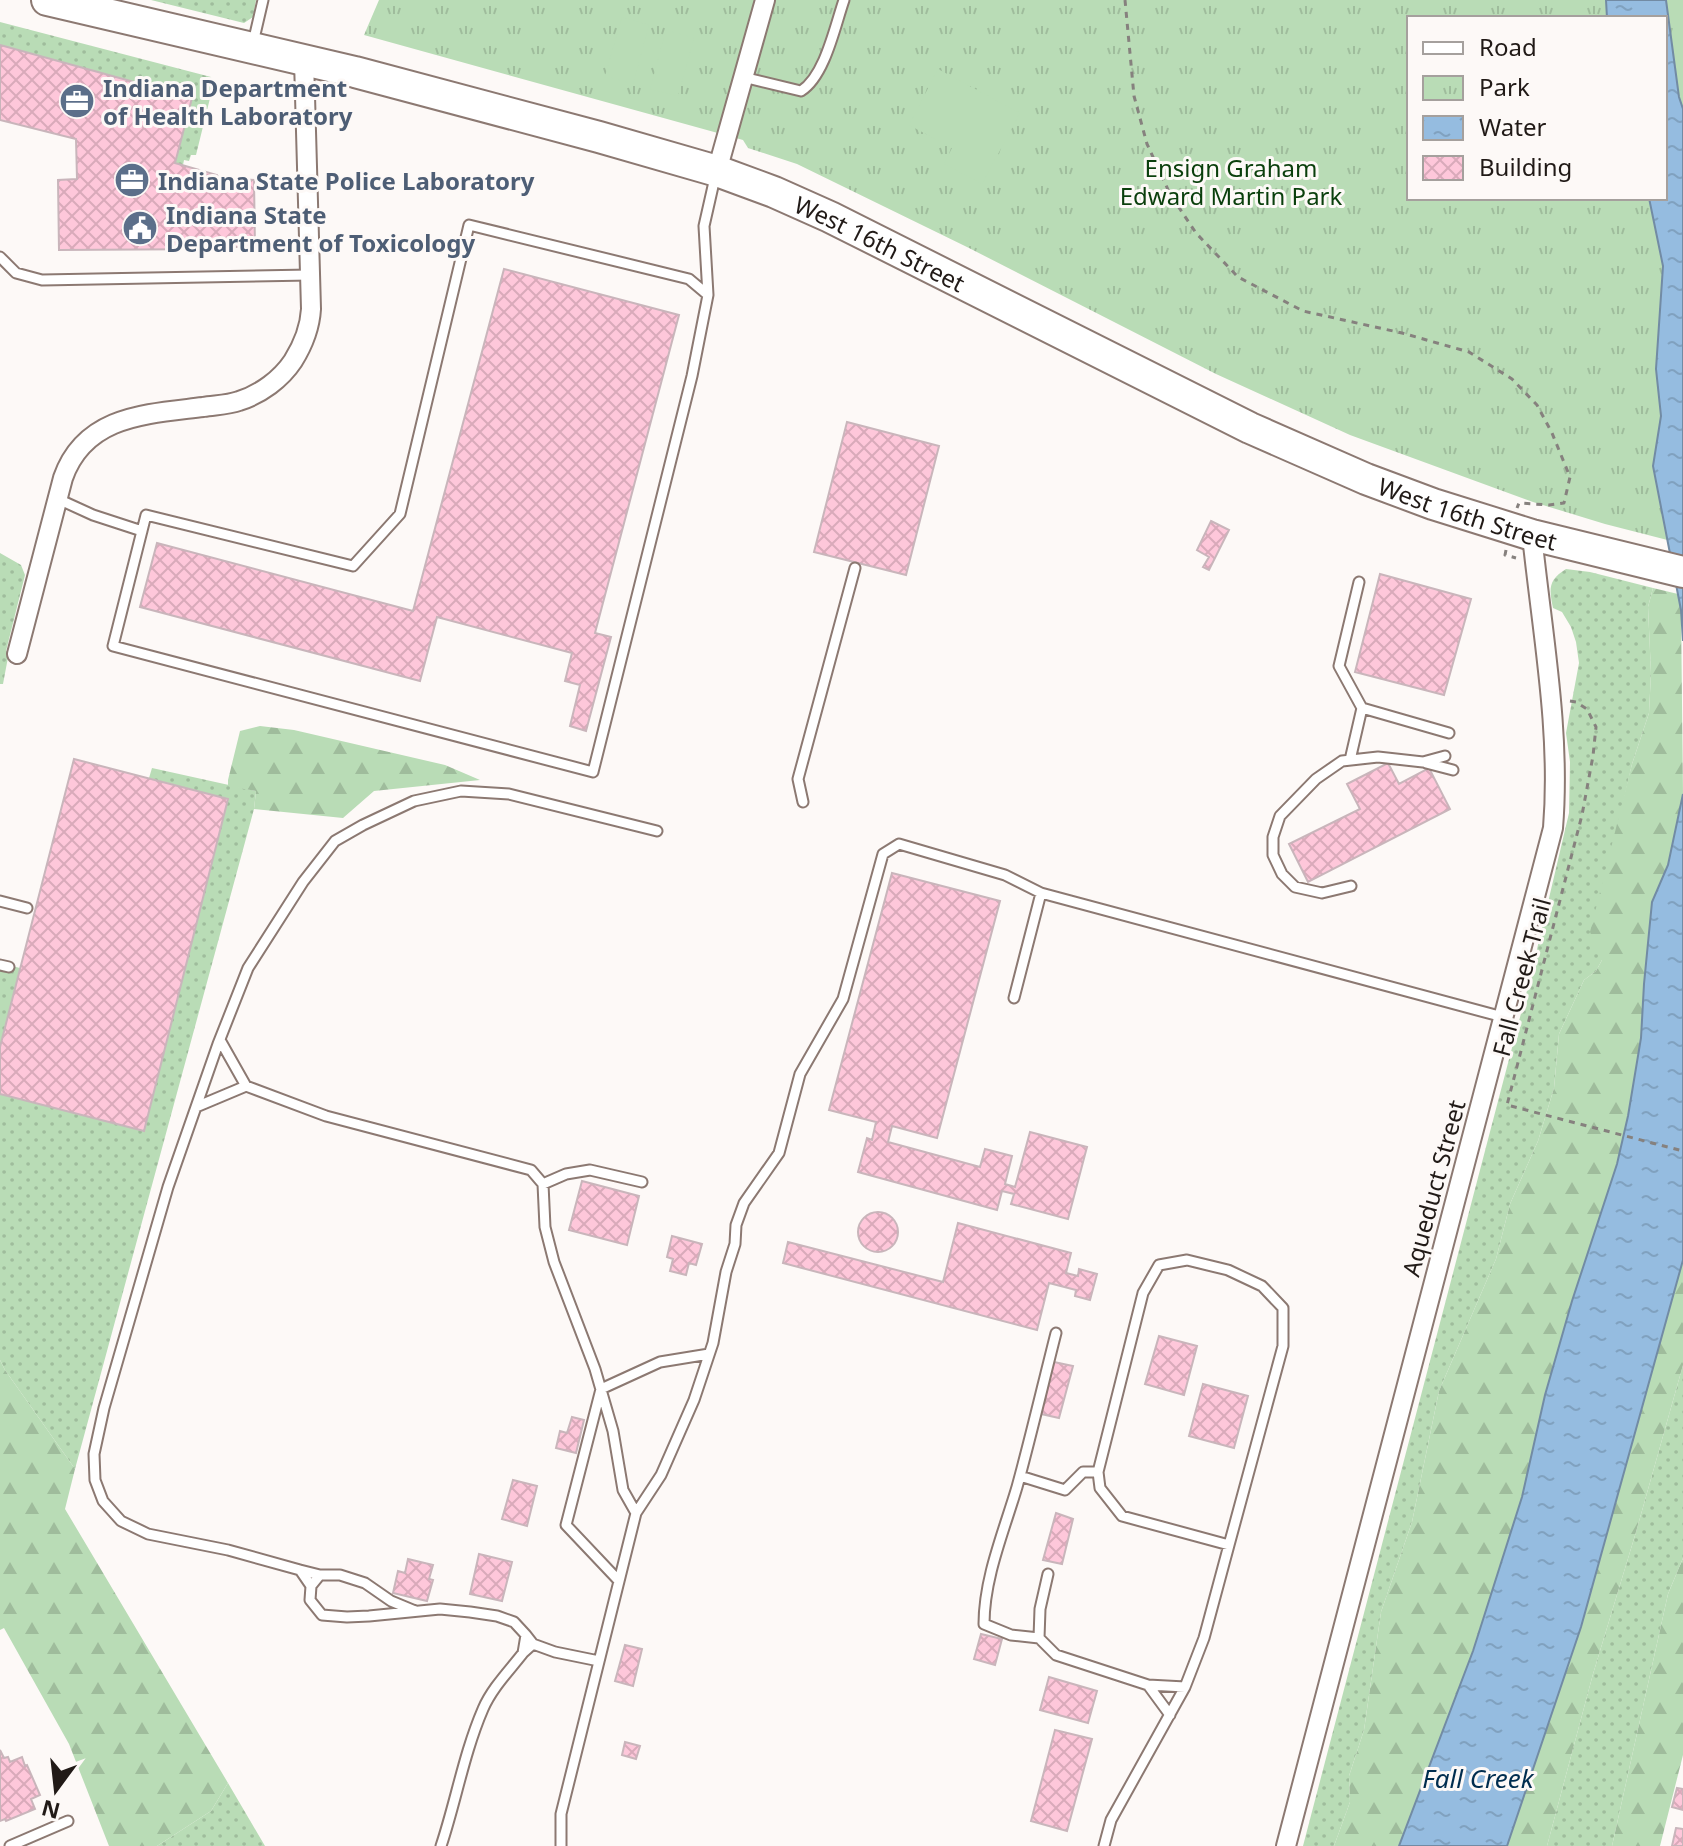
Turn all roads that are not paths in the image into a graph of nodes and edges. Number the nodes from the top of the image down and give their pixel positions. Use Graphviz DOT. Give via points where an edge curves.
graph roads {
  1 [pos="47,0"];
  2 [pos="263,0"];
  3 [pos="765,0"];
  4 [pos="844,0"];
  5 [pos="252,48"];
  6 [pos="304,60"];
  7 [pos="743,77"];
  8 [pos="717,171"];
  9 [pos="0,257"];
  10 [pos="310,275"];
  11 [pos="708,295"];
  12 [pos="58,499"];
  13 [pos="142,531"];
  14 [pos="1526,548"];
  15 [pos="855,568"];
  16 [pos="1683,572"];
  17 [pos="1359,582"];
  18 [pos="17,654"];
  19 [pos="1362,708"];
  20 [pos="1449,733"];
  21 [pos="1445,756"];
  22 [pos="1350,760"];
  23 [pos="1423,762"];
  24 [pos="1453,770"];
  25 [pos="803,802"];
  26 [pos="657,831"];
  27 [pos="1351,886"];
  28 [pos="1041,893"];
  29 [pos="0,901"];
  30 [pos="27,908"];
  31 [pos="1014,998"];
  32 [pos="1503,1017"];
  33 [pos="220,1040"];
  34 [pos="246,1086"];
  35 [pos="196,1107"];
  36 [pos="642,1182"];
  37 [pos="543,1184"];
  38 [pos="1056,1333"];
  39 [pos="709,1354"];
  40 [pos="601,1389"];
  41 [pos="1098,1472"];
  42 [pos="1020,1476"];
  43 [pos="636,1513"];
  44 [pos="1229,1545"];
  45 [pos="300,1570"];
  46 [pos="1048,1574"];
  47 [pos="320,1575"];
  48 [pos="619,1581"];
  49 [pos="311,1586"];
  50 [pos="415,1611"];
  51 [pos="526,1635"];
  52 [pos="1039,1638"];
  53 [pos="533,1644"];
  54 [pos="523,1653"];
  55 [pos="599,1661"];
  56 [pos="1148,1685"];
  57 [pos="1185,1687"];
  58 [pos="1170,1715"];
  59 [pos="68,1821"];
  60 [pos="10,1846"];
  61 [pos="441,1846"];
  62 [pos="561,1846"];
  63 [pos="1104,1846"];
  64 [pos="1286,1846"];
  1 -- 5 [label="main road, West 16th Street"];
  2 -- 5 [label="lane"];
  3 -- 7 [label="street"];
  4 -- 7 [label="lane" via="809,86 801,91"];
  5 -- 6 [label="main road, West 16th Street"];
  6 -- 8 [label="main road, West 16th Street"];
  6 -- 10 [label="street"];
  7 -- 8 [label="street"];
  8 -- 11 [label="lane" via="704,226"];
  8 -- 14 [label="main road, West 16th Street" via="843,223 1278,441"];
  9 -- 10 [label="lane" via="16,273 42,280"];
  10 -- 12 [label="street" via="308,328 279,377 240,401 111,424 71,461"];
  11 -- 13 [label="lane" via="689,279 469,225 400,514 353,566 146,515"];
  11 -- 13 [label="lane" via="593,772 113,646"];
  12 -- 13 [label="lane"];
  12 -- 18 [label="street"];
  14 -- 16 [label="main road, West 16th Street" via="1595,550"];
  14 -- 32 [label="street, Aqueduct Street" via="1550,700 1555,802 1553,828"];
  15 -- 25 [label="lane" via="798,779"];
  17 -- 19 [label="lane" via="1339,666"];
  19 -- 20 [label="lane"];
  19 -- 22 [label="lane"];
  21 -- 23 [label="lane"];
  22 -- 23 [label="lane"];
  22 -- 27 [label="lane" via="1316,779 1280,816 1273,855 1295,887 1322,893"];
  23 -- 24 [label="lane"];
  26 -- 33 [label="lane" via="509,794 461,791 414,801 363,825 335,841 303,882 248,968"];
  28 -- 31 [label="lane"];
  28 -- 32 [label="lane"];
  28 -- 39 [label="lane" via="1005,875 899,844 883,854 843,999 800,1074 779,1153 744,1203 736,1225"];
  29 -- 30 [label="lane"];
  32 -- 64 [label="street, Aqueduct Street"];
  33 -- 34 [label="lane"];
  33 -- 35 [label="lane"];
  34 -- 35 [label="lane"];
  34 -- 37 [label="lane" via="326,1116 531,1170"];
  35 -- 45 [label="lane" via="104,1408 94,1454 95,1480 103,1501 121,1521 148,1534"];
  36 -- 37 [label="lane" via="590,1170"];
  37 -- 40 [label="lane" via="545,1227 554,1262"];
  38 -- 42 [label="lane"];
  39 -- 40 [label="lane" via="660,1362"];
  39 -- 43 [label="lane" via="661,1475"];
  40 -- 43 [label="lane" via="623,1490"];
  40 -- 48 [label="lane" via="566,1525"];
  41 -- 42 [label="lane" via="1083,1472 1065,1490"];
  41 -- 44 [label="lane" via="1100,1488 1122,1516"];
  41 -- 44 [label="lane" via="1143,1293 1159,1265 1187,1260 1262,1286 1283,1308 1283,1346"];
  42 -- 52 [label="lane" via="996,1555 984,1624"];
  43 -- 48 [label="lane"];
  44 -- 57 [label="lane"];
  45 -- 47 [label="lane"];
  45 -- 49 [label="lane"];
  46 -- 52 [label="lane"];
  47 -- 49 [label="lane"];
  47 -- 50 [label="lane" via="365,1583"];
  48 -- 55 [label="lane"];
  49 -- 50 [label="lane" via="310,1600 322,1615"];
  50 -- 51 [label="lane" via="497,1616 514,1622"];
  51 -- 53 [label="lane"];
  51 -- 54 [label="lane"];
  52 -- 56 [label="lane" via="1056,1655"];
  53 -- 54 [label="lane"];
  53 -- 55 [label="lane"];
  54 -- 61 [label="lane" via="484,1708"];
  55 -- 62 [label="lane" via="561,1814"];
  56 -- 57 [label="lane"];
  56 -- 58 [label="lane"];
  57 -- 58 [label="lane"];
  58 -- 63 [label="lane" via="1111,1820"];
  59 -- 60 [label="lane"];
}
